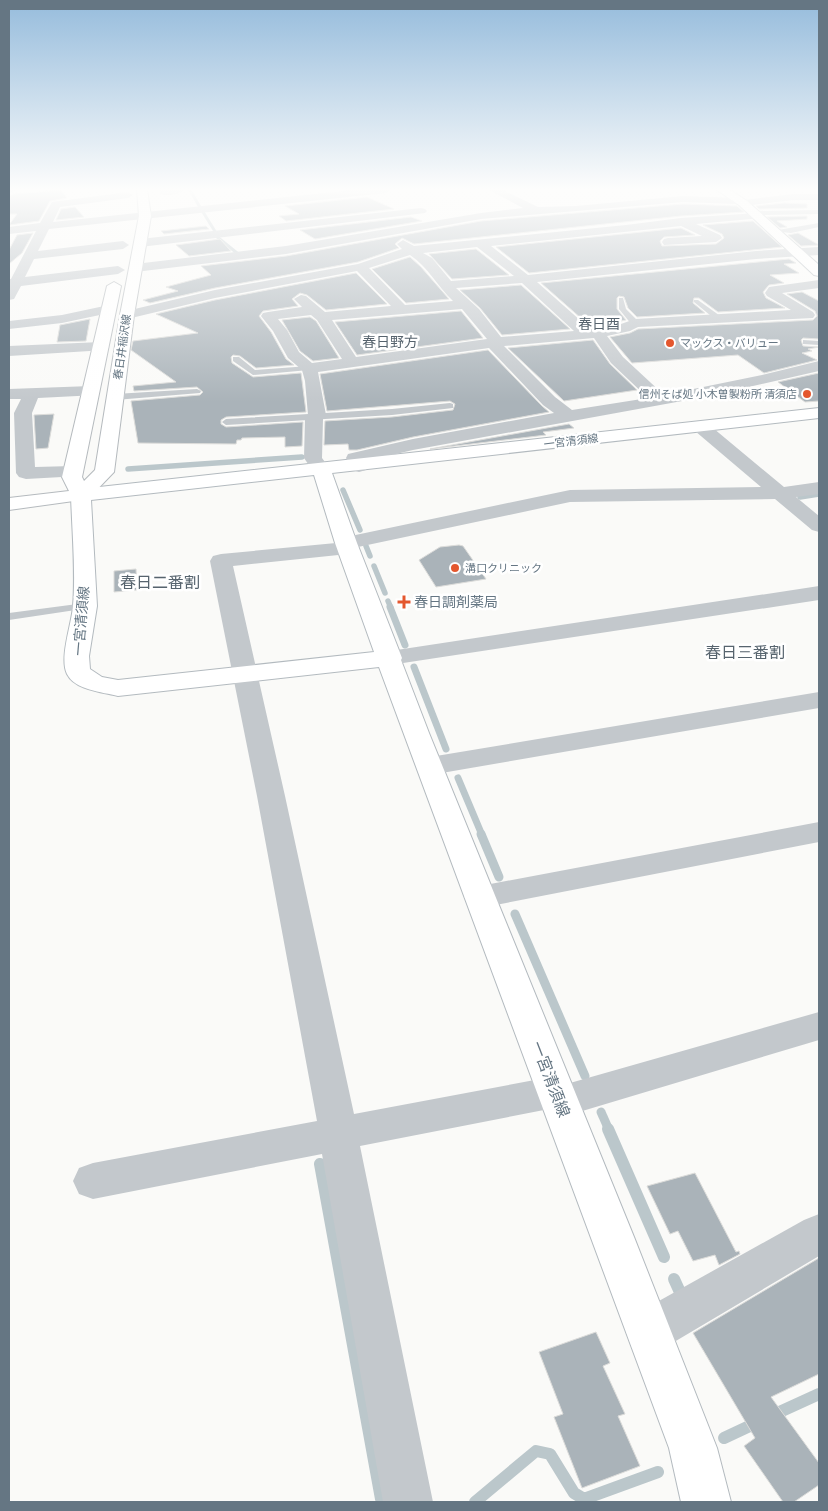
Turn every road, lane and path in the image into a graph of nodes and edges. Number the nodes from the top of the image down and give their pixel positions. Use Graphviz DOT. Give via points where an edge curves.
graph roads {
  1 [pos="27,261"];
  2 [pos="120,261"];
  3 [pos="136,261"];
  4 [pos="200,261"];
  5 [pos="254,261"];
  6 [pos="380,261"];
  7 [pos="427,261"];
  8 [pos="503,261"];
  9 [pos="604,261"];
  10 [pos="686,261"];
  11 [pos="707,261"];
  12 [pos="806,261"];
  13 [pos="689,262"];
  14 [pos="360,267"];
  15 [pos="135,268"];
  16 [pos="118,270"];
  17 [pos="620,271"];
  18 [pos="819,272"];
  19 [pos="527,278"];
  20 [pos="282,282"];
  21 [pos="12,283"];
  22 [pos="819,284"];
  23 [pos="447,285"];
  24 [pos="9,296"];
  25 [pos="621,299"];
  26 [pos="696,301"];
  27 [pos="465,304"];
  28 [pos="109,309"];
  29 [pos="402,310"];
  30 [pos="318,314"];
  31 [pos="805,314"];
  32 [pos="127,315"];
  33 [pos="719,318"];
  34 [pos="819,322"];
  35 [pos="635,323"];
  36 [pos="9,325"];
  37 [pos="592,333"];
  38 [pos="495,342"];
  39 [pos="806,342"];
  40 [pos="819,344"];
  41 [pos="101,347"];
  42 [pos="52,349"];
  43 [pos="9,351"];
  44 [pos="236,359"];
  45 [pos="352,362"];
  46 [pos="819,366"];
  47 [pos="309,368"];
  48 [pos="91,391"];
  49 [pos="197,391"];
  50 [pos="34,393"];
  51 [pos="9,394"];
  52 [pos="115,397"];
  53 [pos="660,400"];
  54 [pos="450,406"];
  55 [pos="596,412"];
  56 [pos="819,413"];
  57 [pos="318,415"];
  58 [pos="570,417"];
  59 [pos="226,422"];
  60 [pos="701,427"];
  61 [pos="625,435"];
  62 [pos="16,437"];
  63 [pos="359,466"];
  64 [pos="322,470"];
  65 [pos="73,472"];
  66 [pos="17,473"];
  67 [pos="819,488"];
  68 [pos="780,493"];
  69 [pos="81,495"];
  70 [pos="9,504"];
  71 [pos="819,526"];
  72 [pos="347,545"];
  73 [pos="819,594"];
  74 [pos="85,606"];
  75 [pos="9,617"];
  76 [pos="390,658"];
  77 [pos="246,674"];
  78 [pos="819,700"];
  79 [pos="430,766"];
  80 [pos="819,832"];
  81 [pos="480,897"];
  82 [pos="819,1026"];
  83 [pos="557,1097"];
  84 [pos="340,1135"];
  85 [pos="93,1181"];
  86 [pos="819,1234"];
  87 [pos="648,1332"];
  88 [pos="408,1502"];
  89 [pos="706,1502"];
  1 -- 21 [label="street"];
  2 -- 16 [label="main road, 春日井稲沢線"];
  3 -- 15 [label="main road, 春日井稲沢線"];
  4 -- 15 [label="street"];
  5 -- 20 [label="street"];
  6 -- 14 [label="street"];
  7 -- 23 [label="street"];
  8 -- 19 [label="street"];
  9 -- 17 [label="street"];
  10 -- 13 [label="street"];
  11 -- 13 [label="street"];
  12 -- 18 [label="main road"];
  13 -- 17 [label="street"];
  14 -- 20 [label="street"];
  14 -- 29 [label="street"];
  15 -- 32 [label="main road, 春日井稲沢線"];
  16 -- 21 [label="street"];
  16 -- 28 [label="main road, 春日井稲沢線"];
  17 -- 19 [label="street"];
  19 -- 23 [label="street"];
  19 -- 37 [label="street"];
  20 -- 30 [label="street"];
  20 -- 32 [label="street"];
  21 -- 24 [label="street"];
  22 -- 31 [label="street" via="774,290 772,293"];
  23 -- 27 [label="street"];
  25 -- 35 [label="lane" via="622,309"];
  26 -- 33 [label="lane"];
  27 -- 29 [label="street"];
  27 -- 38 [label="street"];
  28 -- 36 [label="street" via="79,317"];
  28 -- 41 [label="main road, 春日井稲沢線"];
  29 -- 30 [label="street"];
  30 -- 45 [label="street"];
  30 -- 47 [label="street" via="268,316 280,330 293,355"];
  31 -- 33 [label="street"];
  31 -- 34 [label="street"];
  32 -- 52 [label="main road, 春日井稲沢線"];
  33 -- 35 [label="street"];
  35 -- 37 [label="street" via="625,328"];
  37 -- 38 [label="street"];
  37 -- 53 [label="street"];
  38 -- 45 [label="street"];
  38 -- 58 [label="street" via="550,401"];
  39 -- 40 [label="lane"];
  41 -- 42 [label="street"];
  41 -- 48 [label="main road, 春日井稲沢線"];
  42 -- 43 [label="street"];
  42 -- 50 [label="street"];
  44 -- 47 [label="lane" via="253,373"];
  45 -- 47 [label="street"];
  46 -- 53 [label="street"];
  47 -- 57 [label="street"];
  48 -- 50 [label="street"];
  48 -- 65 [label="main road, 春日井稲沢線"];
  49 -- 52 [label="lane"];
  50 -- 51 [label="street"];
  50 -- 62 [label="street" via="23,413"];
  52 -- 69 [label="main road, 春日井稲沢線" via="104,472"];
  53 -- 55 [label="street"];
  54 -- 57 [label="lane"];
  55 -- 58 [label="street"];
  55 -- 61 [label="street"];
  56 -- 60 [label="main road, 一宮清須線"];
  57 -- 59 [label="lane"];
  57 -- 64 [label="street" via="314,419 313,458"];
  58 -- 63 [label="street" via="409,444 355,458"];
  60 -- 61 [label="main road, 一宮清須線"];
  60 -- 68 [label="street"];
  61 -- 63 [label="main road, 一宮清須線"];
  62 -- 66 [label="street"];
  63 -- 64 [label="main road, 一宮清須線"];
  64 -- 69 [label="main road, 一宮清須線"];
  64 -- 72 [label="main road, 一宮清須線"];
  65 -- 66 [label="street"];
  65 -- 69 [label="main road" via="72,478"];
  67 -- 68 [label="street"];
  68 -- 71 [label="street"];
  68 -- 72 [label="street" via="570,496"];
  69 -- 70 [label="main road"];
  69 -- 74 [label="main road, 一宮清須線"];
  72 -- 76 [label="main road, 一宮清須線"];
  72 -- 77 [label="street" via="221,561"];
  73 -- 76 [label="street"];
  74 -- 75 [label="lane"];
  74 -- 77 [label="main road, 一宮清須線" via="76,656 78,672 94,683 118,688"];
  76 -- 77 [label="main road, 一宮清須線"];
  76 -- 79 [label="main road, 一宮清須線"];
  77 -- 84 [label="street"];
  78 -- 79 [label="street"];
  79 -- 81 [label="main road, 一宮清須線"];
  80 -- 81 [label="street"];
  81 -- 83 [label="main road, 一宮清須線"];
  82 -- 83 [label="street"];
  83 -- 84 [label="street"];
  83 -- 87 [label="main road, 一宮清須線"];
  84 -- 85 [label="street"];
  84 -- 88 [label="street"];
  86 -- 87 [label="street"];
  87 -- 89 [label="main road, 一宮清須線" via="693,1448"];
}
